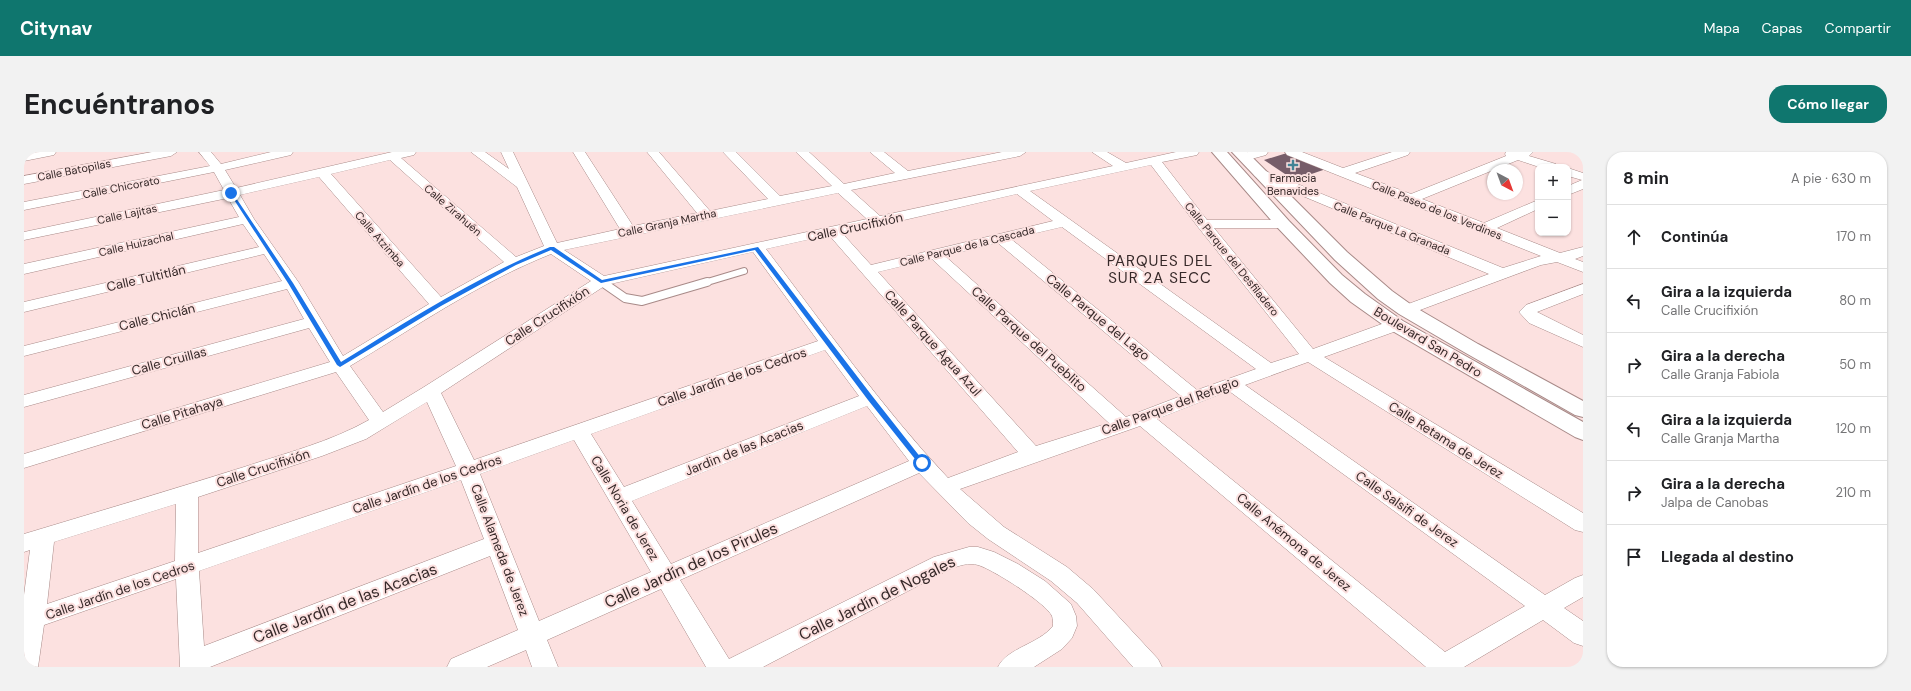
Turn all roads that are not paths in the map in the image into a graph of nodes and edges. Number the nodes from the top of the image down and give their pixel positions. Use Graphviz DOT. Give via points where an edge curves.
graph roads {
  1 [pos="50,152"];
  2 [pos="170,152"];
  3 [pos="205,152"];
  4 [pos="287,152"];
  5 [pos="410,152"];
  6 [pos="477,152"];
  7 [pos="507,152"];
  8 [pos="579,152"];
  9 [pos="653,152"];
  10 [pos="729,152"];
  11 [pos="802,152"];
  12 [pos="876,152"];
  13 [pos="950,152"];
  14 [pos="1020,152"];
  15 [pos="1098,152"];
  16 [pos="1193,152"];
  17 [pos="1262,152"];
  18 [pos="1291,152"];
  19 [pos="1404,152"];
  20 [pos="1517,153"];
  21 [pos="1232,155"];
  22 [pos="392,156"];
  23 [pos="24,157"];
  24 [pos="1155,161"];
  25 [pos="965,163"];
  26 [pos="1544,164"];
  27 [pos="1124,167"];
  28 [pos="218,168"];
  29 [pos="322,172"];
  30 [pos="1344,172"];
  31 [pos="1259,173"];
  32 [pos="1571,173"];
  33 [pos="906,175"];
  34 [pos="1583,177"];
  35 [pos="24,180"];
  36 [pos="1583,184"];
  37 [pos="523,185"];
  38 [pos="843,188"];
  39 [pos="1020,190"];
  40 [pos="1571,190"];
  41 [pos="231,193"];
  42 [pos="1410,199"];
  43 [pos="777,201"];
  44 [pos="1535,205"];
  45 [pos="24,206"];
  46 [pos="706,215"];
  47 [pos="247,219"];
  48 [pos="878,222"];
  49 [pos="1065,222"];
  50 [pos="1203,224"];
  51 [pos="1284,224"];
  52 [pos="1483,229"];
  53 [pos="629,231"];
  54 [pos="834,232"];
  55 [pos="24,236"];
  56 [pos="1001,238"];
  57 [pos="552,248"];
  58 [pos="757,248"];
  59 [pos="268,249"];
  60 [pos="1583,251"];
  61 [pos="936,254"];
  62 [pos="1558,258"];
  63 [pos="514,264"];
  64 [pos="1583,267"];
  65 [pos="24,269"];
  66 [pos="868,270"];
  67 [pos="744,271"];
  68 [pos="1503,274"];
  69 [pos="601,281"];
  70 [pos="291,283"];
  71 [pos="1583,289"];
  72 [pos="439,305"];
  73 [pos="24,307"];
  74 [pos="1406,310"];
  75 [pos="314,322"];
  76 [pos="1396,326"];
  77 [pos="1583,342"];
  78 [pos="828,343"];
  79 [pos="24,351"];
  80 [pos="1310,356"];
  81 [pos="340,365"];
  82 [pos="1269,370"];
  83 [pos="1231,384"];
  84 [pos="431,391"];
  85 [pos="1194,397"];
  86 [pos="870,398"];
  87 [pos="24,401"];
  88 [pos="1583,410"];
  89 [pos="1143,418"];
  90 [pos="380,422"];
  91 [pos="1122,424"];
  92 [pos="579,431"];
  93 [pos="1583,432"];
  94 [pos="1032,455"];
  95 [pos="24,460"];
  96 [pos="922,463"];
  97 [pos="468,470"];
  98 [pos="944,487"];
  99 [pos="187,493"];
  100 [pos="618,498"];
  101 [pos="1583,524"];
  102 [pos="33,540"];
  103 [pos="496,544"];
  104 [pos="188,567"];
  105 [pos="666,576"];
  106 [pos="1583,586"];
  107 [pos="1545,607"];
  108 [pos="29,621"];
  109 [pos="533,635"];
  110 [pos="1583,635"];
  111 [pos="193,664"];
  112 [pos="25,667"];
  113 [pos="460,667"];
  114 [pos="545,667"];
  115 [pos="720,667"];
  116 [pos="738,667"];
  117 [pos="1011,667"];
  118 [pos="1149,667"];
  119 [pos="1443,667"];
  1 -- 23 [label="street"];
  2 -- 35 [label="street, Calle Batopilas"];
  3 -- 28 [label="street"];
  4 -- 28 [label="street, Calle Chicorato"];
  5 -- 22 [label="street, Calle Lajitas"];
  6 -- 37 [label="street"];
  7 -- 37 [label="street"];
  8 -- 53 [label="street"];
  9 -- 46 [label="street"];
  10 -- 43 [label="street"];
  11 -- 38 [label="street"];
  12 -- 33 [label="street"];
  13 -- 25 [label="street"];
  14 -- 25 [label="street, Calle Granja Martha"];
  15 -- 27 [label="street"];
  16 -- 24 [label="street, Calle Crucifixión"];
  17 -- 21 [label="street"];
  18 -- 30 [label="street, Calle Paseo de los Verdines"];
  19 -- 30 [label="street"];
  20 -- 26 [label="street"];
  20 -- 42 [label="street"];
  21 -- 31 [label="street, Boulevard San Pedro"];
  21 -- 51 [label="street, Boulevard San Pedro"];
  22 -- 29 [label="street, Calle Lajitas"];
  22 -- 63 [label="street, Calle Zirahuén"];
  24 -- 27 [label="street, Calle Crucifixión"];
  24 -- 50 [label="street, Calle Parque del Desfiladero"];
  25 -- 33 [label="street, Calle Granja Martha"];
  27 -- 39 [label="street, Calle Crucifixión"];
  28 -- 41 [label="street"];
  28 -- 45 [label="street, Calle Chicorato"];
  29 -- 41 [label="street, Calle Lajitas"];
  29 -- 72 [label="street, Calle Atzimba"];
  30 -- 42 [label="street, Calle Paseo de los Verdines"];
  31 -- 68 [label="street, Calle Parque La Granada"];
  31 -- 74 [label="street, Boulevard San Pedro" via="1341,256"];
  32 -- 34 [label="street"];
  33 -- 38 [label="street, Calle Granja Martha"];
  36 -- 40 [label="street"];
  37 -- 57 [label="street"];
  38 -- 43 [label="street, Calle Granja Martha"];
  38 -- 48 [label="street"];
  39 -- 48 [label="street, Calle Crucifixión"];
  39 -- 49 [label="street"];
  41 -- 47 [label="street"];
  41 -- 55 [label="street, Calle Lajitas"];
  42 -- 52 [label="street, Calle Paseo de los Verdines"];
  43 -- 46 [label="street, Calle Granja Martha"];
  44 -- 52 [label="street"];
  46 -- 53 [label="street, Calle Granja Martha"];
  47 -- 59 [label="street"];
  47 -- 65 [label="street, Calle Huizachal"];
  48 -- 54 [label="street, Calle Crucifixión"];
  49 -- 56 [label="street, Calle Parque de la Cascada"];
  49 -- 82 [label="street"];
  50 -- 51 [label="street"];
  50 -- 80 [label="street, Calle Parque del Desfiladero"];
  51 -- 76 [label="street, Boulevard San Pedro" via="1336,279"];
  52 -- 62 [label="street, Calle Paseo de los Verdines"];
  53 -- 57 [label="street, Calle Granja Martha"];
  54 -- 58 [label="street, Calle Crucifixión"];
  54 -- 66 [label="street, Calle Parque Agua Azul"];
  56 -- 61 [label="street, Calle Parque de la Cascada"];
  56 -- 85 [label="street, Calle Parque del Lago"];
  57 -- 63 [label="street, Calle Granja Martha"];
  57 -- 69 [label="street"];
  58 -- 69 [label="street, Calle Crucifixión"];
  58 -- 78 [label="street"];
  59 -- 70 [label="street"];
  59 -- 73 [label="street, Calle Tultitlán"];
  60 -- 62 [label="street" via="1569,257"];
  61 -- 66 [label="street, Calle Parque de la Cascada"];
  61 -- 91 [label="street, Calle Parque del Pueblito"];
  62 -- 64 [label="street, Calle Paseo de los Verdines"];
  62 -- 68 [label="street" via="1539,260"];
  63 -- 72 [label="street, Calle Granja Martha"];
  66 -- 94 [label="street, Calle Parque Agua Azul"];
  67 -- 69 [label="lane" via="632,302"];
  68 -- 74 [label="street"];
  69 -- 84 [label="street, Calle Crucifixión"];
  70 -- 75 [label="street"];
  70 -- 79 [label="street, Calle Chiclán"];
  71 -- 77 [label="street" via="1527,312 1535,319"];
  72 -- 81 [label="street, Calle Granja Martha"];
  74 -- 88 [label="street, Boulevard San Pedro"];
  75 -- 81 [label="street"];
  75 -- 87 [label="street, Calle Cruillas"];
  76 -- 80 [label="street, Calle Parque del Refugio"];
  76 -- 93 [label="street, Boulevard San Pedro"];
  78 -- 86 [label="street"];
  78 -- 92 [label="street, Calle Jardín de los Cedros"];
  80 -- 82 [label="street, Calle Parque del Refugio"];
  80 -- 101 [label="street, Calle Retama de Jerez"];
  81 -- 90 [label="street"];
  81 -- 95 [label="street, Calle Pitahaya"];
  82 -- 83 [label="street, Calle Parque del Refugio"];
  83 -- 85 [label="street, Calle Parque del Refugio"];
  83 -- 107 [label="street, Calle Salsifi de Jerez"];
  84 -- 90 [label="street, Calle Crucifixión"];
  84 -- 97 [label="street, Calle Alameda de Jerez"];
  85 -- 89 [label="street, Calle Parque del Refugio"];
  86 -- 96 [label="street"];
  86 -- 100 [label="street, Jardin de las Acacias"];
  89 -- 91 [label="street, Calle Parque del Refugio"];
  89 -- 119 [label="street, Calle Anémona de Jerez"];
  90 -- 99 [label="street, Calle Crucifixión" via="340,442"];
  91 -- 94 [label="street, Calle Parque del Refugio"];
  92 -- 97 [label="street, Calle Jardín de los Cedros"];
  92 -- 100 [label="street, Calle Noria de Jerez"];
  94 -- 98 [label="street, Calle Parque del Refugio"];
  96 -- 98 [label="street"];
  96 -- 105 [label="street, Calle Jardín de los Pirules"];
  97 -- 103 [label="street, Calle Alameda de Jerez"];
  97 -- 104 [label="street, Calle Jardín de los Cedros"];
  98 -- 118 [label="street" via="991,529 1059,574 1085,596"];
  99 -- 102 [label="street, Calle Crucifixión"];
  99 -- 104 [label="street"];
  100 -- 105 [label="street, Calle Noria de Jerez"];
  102 -- 108 [label="street"];
  103 -- 109 [label="street, Calle Alameda de Jerez"];
  103 -- 111 [label="street, Calle Jardín de las Acacias"];
  104 -- 108 [label="street, Calle Jardín de los Cedros"];
  104 -- 111 [label="street"];
  105 -- 109 [label="street, Calle Jardín de los Pirules"];
  105 -- 115 [label="street, Calle Noria de Jerez"];
  106 -- 107 [label="street"];
  107 -- 110 [label="street, Calle Salsifi de Jerez"];
  107 -- 119 [label="street"];
  108 -- 112 [label="street"];
  109 -- 113 [label="street, Calle Jardín de los Pirules"];
  109 -- 114 [label="street, Calle Alameda de Jerez"];
  116 -- 117 [label="street, Calle Jardín de Nogales" via="942,563 968,555 992,562 1038,589 1062,610 1066,619 1064,630 1056,641"];
}
